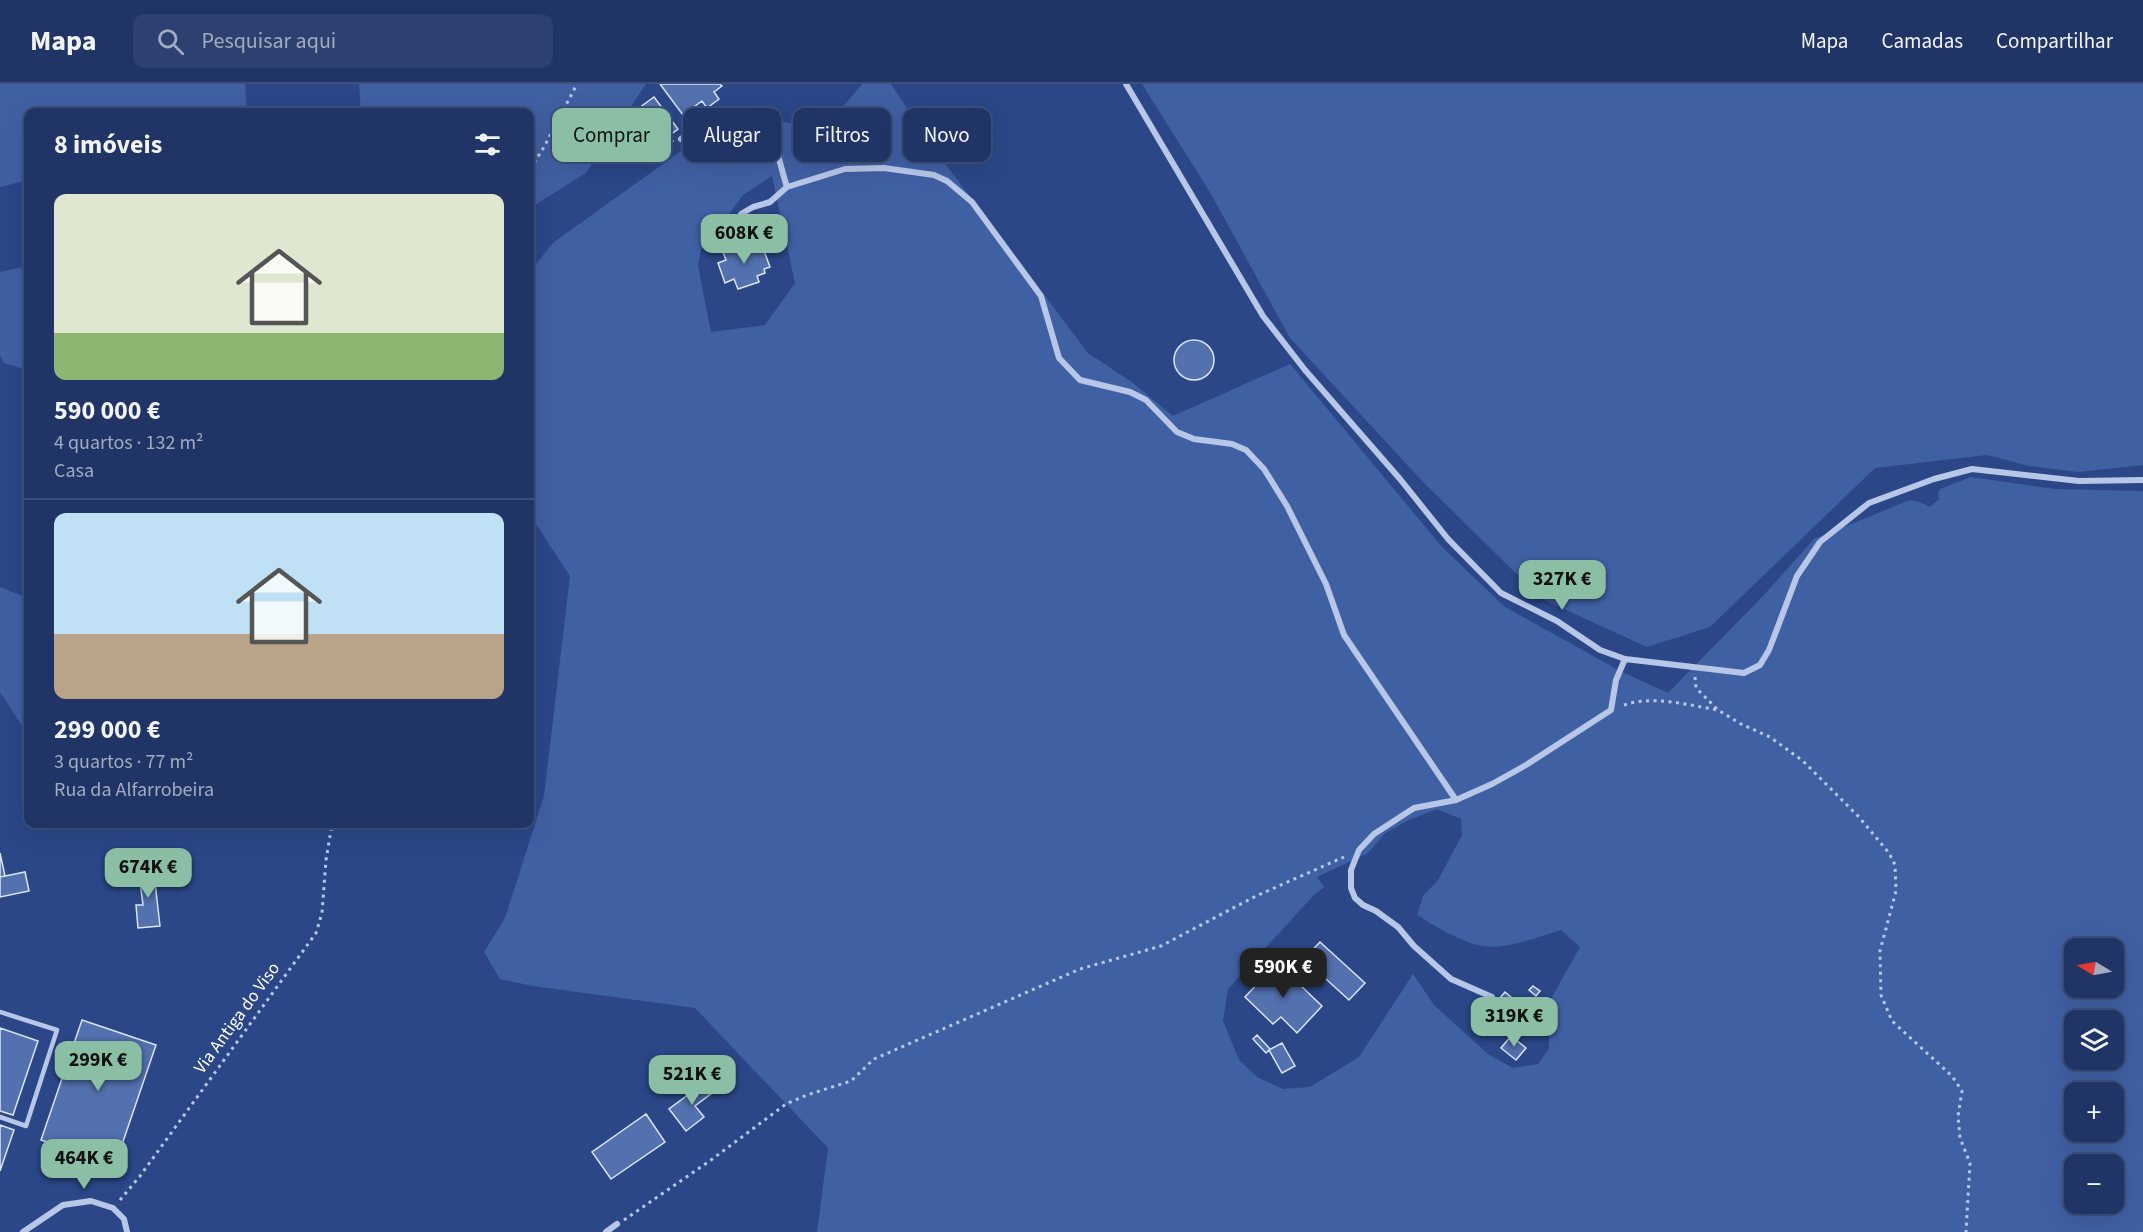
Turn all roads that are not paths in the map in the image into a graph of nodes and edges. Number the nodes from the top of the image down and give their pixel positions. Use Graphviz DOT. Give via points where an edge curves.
graph roads {
  1 [pos="1126,84"];
  2 [pos="681,139"];
  3 [pos="787,187"];
  4 [pos="728,241"];
  5 [pos="2143,480"];
  6 [pos="1625,659"];
  7 [pos="1456,800"];
  8 [pos="1492,997"];
  9 [pos="0,1012"];
  10 [pos="0,1117"];
  11 [pos="617,1224"];
  12 [pos="23,1232"];
  13 [pos="127,1232"];
  14 [pos="606,1232"];
  1 -- 6 [label="street" via="1263,316 1448,539 1501,593 1557,621 1600,650"];
  2 -- 3 [label="street" via="730,118 753,122 767,132"];
  3 -- 4 [label="street" via="770,202 741,214"];
  3 -- 7 [label="street" via="845,169 934,175 947,182 972,202 1041,296 1059,358 1080,380 1130,392 1146,400 1178,432 1194,440 1232,444 1246,450 1287,506 1326,584 1344,635"];
  5 -- 6 [label="street" via="2079,481 1972,468 1934,479 1869,503 1820,542 1797,576 1760,665 1744,673"];
  6 -- 7 [label="street" via="1616,680 1611,710 1526,765"];
  7 -- 8 [label="street" via="1414,808 1374,834 1359,850 1351,870 1351,888 1355,898 1398,927 1450,979"];
  9 -- 10 [label="lane" via="57,1030 26,1125"];
  11 -- 14 [label="street"];
  12 -- 13 [label="street" via="63,1205 91,1201 113,1208 124,1219"];
}
